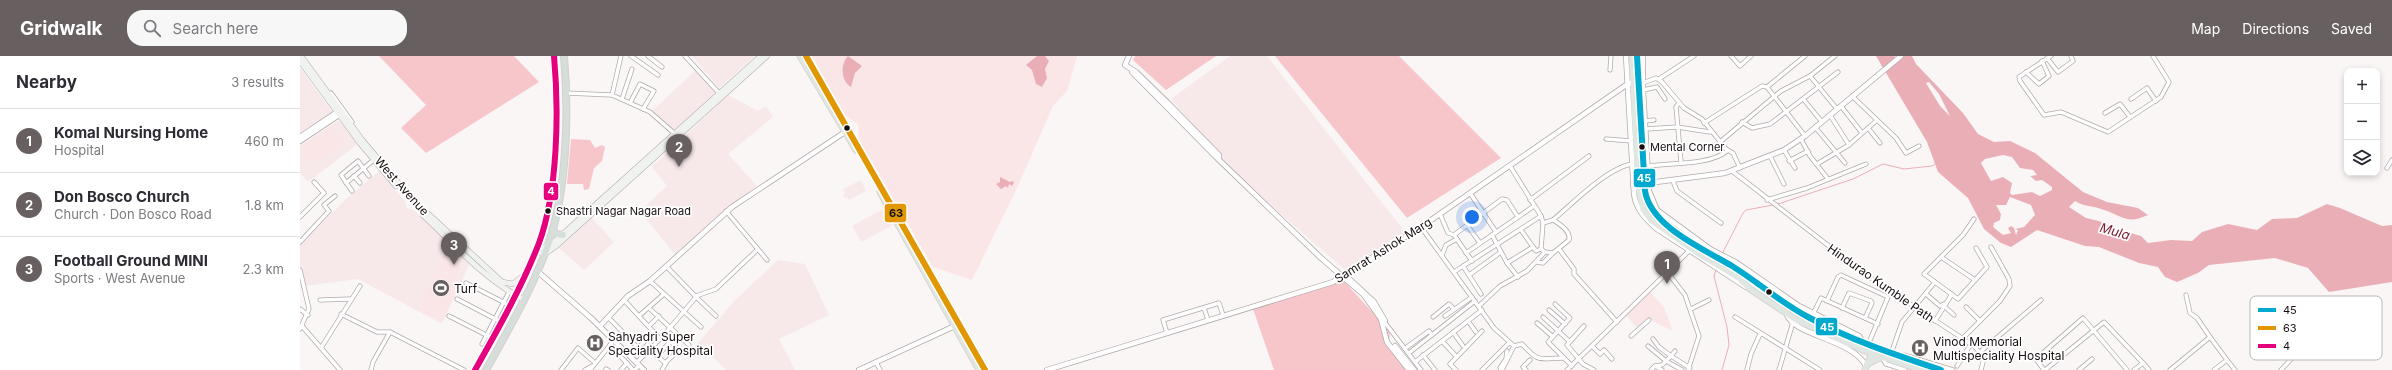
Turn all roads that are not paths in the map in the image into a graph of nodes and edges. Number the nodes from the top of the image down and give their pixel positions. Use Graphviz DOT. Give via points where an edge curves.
graph roads {
  1 [pos="300,56"];
  2 [pos="554,56"];
  3 [pos="564,56"];
  4 [pos="621,56"];
  5 [pos="631,56"];
  6 [pos="648,56"];
  7 [pos="685,56"];
  8 [pos="761,56"];
  9 [pos="767,56"];
  10 [pos="803,56"];
  11 [pos="1129,56"];
  12 [pos="1612,56"];
  13 [pos="1626,56"];
  14 [pos="1632,56"];
  15 [pos="1637,56"];
  16 [pos="1643,56"];
  17 [pos="1694,56"];
  18 [pos="1731,56"];
  19 [pos="1752,56"];
  20 [pos="1805,56"];
  21 [pos="1834,56"];
  22 [pos="1901,56"];
  23 [pos="2071,56"];
  24 [pos="2153,56"];
  25 [pos="2049,57"];
  26 [pos="300,61"];
  27 [pos="2042,61"];
  28 [pos="662,67"];
  29 [pos="313,68"];
  30 [pos="632,69"];
  31 [pos="1610,70"];
  32 [pos="1838,72"];
  33 [pos="2026,72"];
  34 [pos="658,75"];
  35 [pos="1810,76"];
  36 [pos="1659,79"];
  37 [pos="1636,82"];
  38 [pos="1767,87"];
  39 [pos="1820,88"];
  40 [pos="1643,90"];
  41 [pos="566,93"];
  42 [pos="719,94"];
  43 [pos="612,95"];
  44 [pos="1775,96"];
  45 [pos="1852,96"];
  46 [pos="622,99"];
  47 [pos="1665,99"];
  48 [pos="2131,99"];
  49 [pos="1804,100"];
  50 [pos="2156,101"];
  51 [pos="630,103"];
  52 [pos="1678,103"];
  53 [pos="337,104"];
  54 [pos="1839,107"];
  55 [pos="643,109"];
  56 [pos="340,113"];
  57 [pos="1788,113"];
  58 [pos="2105,113"];
  59 [pos="1830,115"];
  60 [pos="2130,118"];
  61 [pos="1654,120"];
  62 [pos="1645,121"];
  63 [pos="1876,121"];
  64 [pos="352,122"];
  65 [pos="1742,122"];
  66 [pos="1822,122"];
  67 [pos="1704,123"];
  68 [pos="1678,127"];
  69 [pos="1815,127"];
  70 [pos="1868,128"];
  71 [pos="1646,129"];
  72 [pos="845,132"];
  73 [pos="1712,132"];
  74 [pos="1862,133"];
  75 [pos="675,134"];
  76 [pos="300,137"];
  77 [pos="1803,138"];
  78 [pos="1606,139"];
  79 [pos="300,141"];
  80 [pos="1631,141"];
  81 [pos="1720,142"];
  82 [pos="1880,142"];
  83 [pos="855,144"];
  84 [pos="1849,145"];
  85 [pos="1919,146"];
  86 [pos="1784,150"];
  87 [pos="1727,151"];
  88 [pos="1808,151"];
  89 [pos="1838,152"];
  90 [pos="1589,156"];
  91 [pos="1770,156"];
  92 [pos="375,158"];
  93 [pos="2392,160"];
  94 [pos="1789,161"];
  95 [pos="1681,162"];
  96 [pos="1845,162"];
  97 [pos="1632,164"];
  98 [pos="1818,164"];
  99 [pos="1866,164"];
  100 [pos="1510,166"];
  101 [pos="1648,166"];
  102 [pos="363,168"];
  103 [pos="1740,168"];
  104 [pos="1795,168"];
  105 [pos="2387,168"];
  106 [pos="1732,171"];
  107 [pos="354,176"];
  108 [pos="369,176"];
  109 [pos="1828,179"];
  110 [pos="1673,181"];
  111 [pos="314,182"];
  112 [pos="346,183"];
  113 [pos="360,184"];
  114 [pos="1646,184"];
  115 [pos="1784,184"];
  116 [pos="1636,185"];
  117 [pos="352,191"];
  118 [pos="1470,193"];
  119 [pos="335,196"];
  120 [pos="1530,200"];
  121 [pos="1767,200"];
  122 [pos="1534,206"];
  123 [pos="300,209"];
  124 [pos="726,211"];
  125 [pos="304,213"];
  126 [pos="1482,213"];
  127 [pos="1440,214"];
  128 [pos="300,216"];
  129 [pos="1541,216"];
  130 [pos="1518,217"];
  131 [pos="1974,219"];
  132 [pos="1553,220"];
  133 [pos="1543,223"];
  134 [pos="1721,223"];
  135 [pos="1467,225"];
  136 [pos="1421,227"];
  137 [pos="553,229"];
  138 [pos="1521,230"];
  139 [pos="1496,232"];
  140 [pos="563,235"];
  141 [pos="1492,236"];
  142 [pos="1456,237"];
  143 [pos="300,242"];
  144 [pos="1480,243"];
  145 [pos="1498,244"];
  146 [pos="1991,246"];
  147 [pos="1533,247"];
  148 [pos="1976,248"];
  149 [pos="1541,249"];
  150 [pos="1559,249"];
  151 [pos="547,250"];
  152 [pos="757,250"];
  153 [pos="536,251"];
  154 [pos="1689,251"];
  155 [pos="1501,252"];
  156 [pos="1545,252"];
  157 [pos="1466,253"];
  158 [pos="1553,253"];
  159 [pos="1442,255"];
  160 [pos="1941,257"];
  161 [pos="1713,259"];
  162 [pos="767,260"];
  163 [pos="1472,261"];
  164 [pos="1538,262"];
  165 [pos="1508,263"];
  166 [pos="1724,264"];
  167 [pos="666,266"];
  168 [pos="1463,266"];
  169 [pos="537,271"];
  170 [pos="1454,272"];
  171 [pos="300,273"];
  172 [pos="1668,273"];
  173 [pos="524,275"];
  174 [pos="1469,275"];
  175 [pos="1344,276"];
  176 [pos="1518,277"];
  177 [pos="1975,280"];
  178 [pos="650,281"];
  179 [pos="1935,282"];
  180 [pos="466,283"];
  181 [pos="360,286"];
  182 [pos="512,293"];
  183 [pos="664,294"];
  184 [pos="1481,294"];
  185 [pos="1926,294"];
  186 [pos="1952,294"];
  187 [pos="2186,295"];
  188 [pos="696,296"];
  189 [pos="457,299"];
  190 [pos="523,299"];
  191 [pos="1474,299"];
  192 [pos="320,300"];
  193 [pos="351,300"];
  194 [pos="624,300"];
  195 [pos="1709,300"];
  196 [pos="1827,300"];
  197 [pos="2041,300"];
  198 [pos="1948,302"];
  199 [pos="506,304"];
  200 [pos="1555,304"];
  201 [pos="1479,306"];
  202 [pos="1914,307"];
  203 [pos="1945,307"];
  204 [pos="1966,307"];
  205 [pos="649,308"];
  206 [pos="1204,308"];
  207 [pos="1842,308"];
  208 [pos="300,309"];
  209 [pos="1454,309"];
  210 [pos="1691,309"];
  211 [pos="1482,310"];
  212 [pos="1549,310"];
  213 [pos="684,312"];
  214 [pos="341,314"];
  215 [pos="1813,314"];
  216 [pos="308,315"];
  217 [pos="640,315"];
  218 [pos="1223,315"];
  219 [pos="1787,315"];
  220 [pos="1954,315"];
  221 [pos="449,316"];
  222 [pos="659,316"];
  223 [pos="716,316"];
  224 [pos="1445,316"];
  225 [pos="1543,316"];
  226 [pos="608,317"];
  227 [pos="1433,317"];
  228 [pos="1735,317"];
  229 [pos="1865,318"];
  230 [pos="498,320"];
  231 [pos="1208,320"];
  232 [pos="1650,320"];
  233 [pos="1468,321"];
  234 [pos="1935,321"];
  235 [pos="1980,321"];
  236 [pos="1616,322"];
  237 [pos="1793,322"];
  238 [pos="1386,324"];
  239 [pos="1537,324"];
  240 [pos="1565,324"];
  241 [pos="1878,324"];
  242 [pos="650,325"];
  243 [pos="957,325"];
  244 [pos="600,326"];
  245 [pos="1584,326"];
  246 [pos="671,327"];
  247 [pos="700,327"];
  248 [pos="301,328"];
  249 [pos="2093,329"];
  250 [pos="1558,330"];
  251 [pos="1482,331"];
  252 [pos="390,332"];
  253 [pos="654,332"];
  254 [pos="1453,332"];
  255 [pos="1476,332"];
  256 [pos="1167,333"];
  257 [pos="1760,334"];
  258 [pos="1432,335"];
  259 [pos="664,336"];
  260 [pos="1552,336"];
  261 [pos="1631,336"];
  262 [pos="489,337"];
  263 [pos="2210,337"];
  264 [pos="1963,338"];
  265 [pos="660,339"];
  266 [pos="1653,339"];
  267 [pos="614,340"];
  268 [pos="1442,341"];
  269 [pos="1569,341"];
  270 [pos="670,342"];
  271 [pos="1509,343"];
  272 [pos="1865,343"];
  273 [pos="482,344"];
  274 [pos="1971,344"];
  275 [pos="610,345"];
  276 [pos="689,345"];
  277 [pos="1463,346"];
  278 [pos="1514,346"];
  279 [pos="1592,346"];
  280 [pos="1648,346"];
  281 [pos="1407,347"];
  282 [pos="321,348"];
  283 [pos="1875,348"];
  284 [pos="650,349"];
  285 [pos="1784,349"];
  286 [pos="1675,350"];
  287 [pos="1507,351"];
  288 [pos="1884,351"];
  289 [pos="1892,351"];
  290 [pos="1409,352"];
  291 [pos="1980,352"];
  292 [pos="1872,354"];
  293 [pos="1423,355"];
  294 [pos="1455,355"];
  295 [pos="657,356"];
  296 [pos="1671,356"];
  297 [pos="1881,357"];
  298 [pos="1564,358"];
  299 [pos="1578,359"];
  300 [pos="1612,359"];
  301 [pos="2092,359"];
  302 [pos="1530,360"];
  303 [pos="2227,360"];
  304 [pos="2290,360"];
  305 [pos="1666,361"];
  306 [pos="876,362"];
  307 [pos="1415,362"];
  308 [pos="596,363"];
  309 [pos="626,363"];
  310 [pos="638,363"];
  311 [pos="666,363"];
  312 [pos="2143,363"];
  313 [pos="1572,366"];
  314 [pos="1655,366"];
  315 [pos="1957,366"];
  316 [pos="1866,367"];
  317 [pos="591,368"];
  318 [pos="1586,368"];
  319 [pos="1689,369"];
  320 [pos="340,370"];
  321 [pos="372,370"];
  322 [pos="464,370"];
  323 [pos="475,370"];
  324 [pos="486,370"];
  325 [pos="561,370"];
  326 [pos="585,370"];
  327 [pos="620,370"];
  328 [pos="634,370"];
  329 [pos="644,370"];
  330 [pos="662,370"];
  331 [pos="859,370"];
  332 [pos="880,370"];
  333 [pos="979,370"];
  334 [pos="985,370"];
  335 [pos="1047,370"];
  336 [pos="1409,370"];
  337 [pos="1414,370"];
  338 [pos="1421,370"];
  339 [pos="1434,370"];
  340 [pos="1456,370"];
  341 [pos="1482,370"];
  342 [pos="1502,370"];
  343 [pos="1526,370"];
  344 [pos="1567,370"];
  345 [pos="1594,370"];
  346 [pos="1651,370"];
  347 [pos="1662,370"];
  348 [pos="1682,370"];
  349 [pos="1747,370"];
  350 [pos="1779,370"];
  351 [pos="1820,370"];
  352 [pos="1859,370"];
  353 [pos="1905,370"];
  354 [pos="1922,370"];
  355 [pos="1941,370"];
  356 [pos="1953,370"];
  357 [pos="1982,370"];
  358 [pos="2045,370"];
  359 [pos="2079,370"];
  360 [pos="2127,370"];
  361 [pos="2134,370"];
  362 [pos="2149,370"];
  363 [pos="2170,370"];
  364 [pos="2214,370"];
  365 [pos="2235,370"];
  366 [pos="2281,370"];
  1 -- 53 [label="main road, West Avenue"];
  2 -- 153 [label="highway" via="556,100 553,175"];
  3 -- 41 [label="highway"];
  4 -- 43 [label="street"];
  5 -- 34 [label="street"];
  6 -- 28 [label="street"];
  7 -- 42 [label="street"];
  8 -- 42 [label="main road"];
  9 -- 151 [label="main road" via="589,217"];
  10 -- 72 [label="main road"];
  10 -- 83 [label="main road"];
  11 -- 175 [label="street" via="1125,66"];
  12 -- 31 [label="street"];
  13 -- 37 [label="street"];
  14 -- 37 [label="main road"];
  15 -- 37 [label="main road"];
  16 -- 37 [label="street"];
  17 -- 36 [label="street"];
  18 -- 19 [label="street" via="1740,66"];
  20 -- 38 [label="street"];
  21 -- 35 [label="street"];
  22 -- 45 [label="street"];
  23 -- 25 [label="street" via="2073,61 2058,72"];
  24 -- 50 [label="street" via="2169,82 2165,93"];
  25 -- 27 [label="street"];
  26 -- 56 [label="main road, West Avenue"];
  27 -- 33 [label="street"];
  27 -- 33 [label="street" via="2049,76 2039,84"];
  29 -- 53 [label="street"];
  30 -- 46 [label="street"];
  32 -- 39 [label="street"];
  33 -- 60 [label="street" via="2019,77 2020,81 2044,115 2061,112 2108,132"];
  35 -- 39 [label="street"];
  35 -- 44 [label="street"];
  36 -- 37 [label="street"];
  36 -- 52 [label="street"];
  37 -- 40 [label="street"];
  37 -- 80 [label="street"];
  37 -- 100 [label="street, Samrat Ashok Marg"];
  37 -- 114 [label="main road"];
  37 -- 116 [label="main road"];
  38 -- 44 [label="street"];
  38 -- 67 [label="street" via="1762,86"];
  39 -- 49 [label="street"];
  39 -- 54 [label="street"];
  40 -- 47 [label="street" via="1657,87"];
  40 -- 62 [label="street"];
  41 -- 43 [label="street"];
  41 -- 137 [label="highway" via="562,183"];
  42 -- 75 [label="main road"];
  43 -- 46 [label="street"];
  44 -- 57 [label="street"];
  44 -- 65 [label="street"];
  45 -- 54 [label="street"];
  45 -- 63 [label="street"];
  46 -- 51 [label="street"];
  48 -- 50 [label="street" via="2147,88"];
  49 -- 57 [label="street"];
  49 -- 66 [label="street"];
  50 -- 60 [label="street"];
  51 -- 55 [label="street"];
  51 -- 55 [label="street" via="640,84 654,91"];
  52 -- 67 [label="street" via="1700,117"];
  52 -- 68 [label="street"];
  53 -- 56 [label="main road, West Avenue"];
  53 -- 64 [label="street"];
  54 -- 59 [label="street"];
  54 -- 74 [label="street"];
  55 -- 75 [label="street" via="652,113"];
  56 -- 76 [label="street"];
  56 -- 79 [label="street"];
  56 -- 92 [label="main road, West Avenue"];
  57 -- 65 [label="street" via="1763,127 1752,128"];
  57 -- 77 [label="street"];
  58 -- 60 [label="street" via="2120,104"];
  59 -- 66 [label="street"];
  59 -- 84 [label="street"];
  61 -- 62 [label="street"];
  62 -- 71 [label="street"];
  63 -- 70 [label="street"];
  63 -- 85 [label="street" via="1896,138 1906,153"];
  65 -- 81 [label="street"];
  66 -- 69 [label="street"];
  67 -- 73 [label="street"];
  68 -- 71 [label="street"];
  68 -- 73 [label="street"];
  68 -- 95 [label="street"];
  69 -- 77 [label="street"];
  69 -- 89 [label="street"];
  70 -- 74 [label="street"];
  70 -- 82 [label="street"];
  71 -- 101 [label="street"];
  72 -- 83 [label="main road"];
  72 -- 124 [label="street"];
  73 -- 81 [label="street"];
  74 -- 84 [label="street"];
  75 -- 140 [label="main road"];
  77 -- 86 [label="street"];
  77 -- 88 [label="street"];
  78 -- 80 [label="street"];
  80 -- 97 [label="street"];
  81 -- 87 [label="street"];
  83 -- 243 [label="main road"];
  84 -- 89 [label="street"];
  86 -- 91 [label="street"];
  86 -- 94 [label="street"];
  87 -- 95 [label="street" via="1722,156 1708,160"];
  87 -- 103 [label="street" via="1734,154"];
  88 -- 94 [label="street"];
  88 -- 98 [label="street"];
  89 -- 96 [label="street"];
  89 -- 98 [label="street"];
  90 -- 120 [label="street"];
  91 -- 103 [label="street"];
  91 -- 115 [label="street"];
  92 -- 102 [label="street"];
  92 -- 173 [label="main road, West Avenue" via="413,200 502,282 512,284"];
  92 -- 182 [label="main road, West Avenue" via="410,203 475,264"];
  93 -- 105 [label="street"];
  94 -- 104 [label="street"];
  95 -- 101 [label="street"];
  97 -- 116 [label="street"];
  97 -- 132 [label="street" via="1603,179"];
  98 -- 109 [label="street"];
  99 -- 109 [label="street"];
  100 -- 118 [label="street, Samrat Ashok Marg"];
  100 -- 120 [label="street"];
  101 -- 114 [label="street"];
  102 -- 107 [label="street"];
  102 -- 108 [label="street"];
  102 -- 112 [label="street" via="358,162 341,175"];
  103 -- 106 [label="street"];
  106 -- 110 [label="street"];
  106 -- 121 [label="street, Hindurao Kumble Path"];
  107 -- 112 [label="street"];
  107 -- 113 [label="street"];
  109 -- 121 [label="street"];
  110 -- 114 [label="street"];
  110 -- 134 [label="street" via="1677,191"];
  111 -- 125 [label="street" via="324,193"];
  112 -- 117 [label="street"];
  114 -- 116 [label="street"];
  114 -- 161 [label="main road" via="1646,200 1654,213"];
  116 -- 154 [label="street" via="1635,201 1640,211 1664,236"];
  116 -- 161 [label="main road" via="1643,209 1652,221"];
  118 -- 126 [label="street"];
  118 -- 127 [label="street, Samrat Ashok Marg"];
  119 -- 143 [label="street" via="324,205 329,212"];
  120 -- 122 [label="street"];
  121 -- 202 [label="street, Hindurao Kumble Path" via="1869,277"];
  122 -- 129 [label="street"];
  122 -- 130 [label="street"];
  123 -- 125 [label="street"];
  124 -- 152 [label="street"];
  124 -- 167 [label="street"];
  125 -- 128 [label="street"];
  126 -- 130 [label="street" via="1505,199"];
  126 -- 135 [label="street"];
  126 -- 139 [label="street"];
  127 -- 136 [label="street, Samrat Ashok Marg"];
  127 -- 142 [label="street" via="1448,233"];
  129 -- 133 [label="street"];
  129 -- 138 [label="street"];
  130 -- 139 [label="street"];
  131 -- 160 [label="street" via="1963,235"];
  132 -- 133 [label="street"];
  132 -- 150 [label="street" via="1570,236"];
  133 -- 149 [label="street"];
  135 -- 142 [label="street"];
  135 -- 144 [label="street"];
  136 -- 159 [label="street"];
  136 -- 175 [label="street, Samrat Ashok Marg"];
  137 -- 140 [label="highway" via="556,234"];
  137 -- 151 [label="highway"];
  138 -- 145 [label="street"];
  138 -- 147 [label="street"];
  139 -- 141 [label="street"];
  140 -- 151 [label="main road"];
  141 -- 144 [label="street"];
  141 -- 145 [label="street"];
  142 -- 157 [label="street"];
  142 -- 159 [label="street" via="1446,245"];
  144 -- 157 [label="street"];
  145 -- 155 [label="street"];
  145 -- 163 [label="street"];
  146 -- 235 [label="street" via="2009,279 2010,286 2000,301"];
  147 -- 149 [label="street" via="1537,251"];
  147 -- 165 [label="street"];
  148 -- 177 [label="street" via="1987,267"];
  149 -- 156 [label="street"];
  150 -- 158 [label="street"];
  150 -- 236 [label="street" via="1574,269 1574,274"];
  151 -- 153 [label="main road"];
  151 -- 169 [label="highway"];
  152 -- 162 [label="street"];
  152 -- 188 [label="street" via="716,289"];
  153 -- 173 [label="highway"];
  154 -- 161 [label="street"];
  154 -- 172 [label="street"];
  155 -- 165 [label="street"];
  155 -- 174 [label="street"];
  156 -- 158 [label="street"];
  156 -- 164 [label="street"];
  157 -- 163 [label="street"];
  158 -- 164 [label="street" via="1543,263"];
  159 -- 170 [label="street"];
  160 -- 177 [label="street"];
  160 -- 179 [label="street" via="1924,274"];
  161 -- 166 [label="main road"];
  161 -- 166 [label="street"];
  163 -- 168 [label="street"];
  164 -- 176 [label="street"];
  165 -- 176 [label="street"];
  166 -- 215 [label="street"];
  166 -- 219 [label="main road" via="1749,287"];
  166 -- 272 [label="main road" via="1808,317"];
  167 -- 178 [label="street"];
  167 -- 188 [label="street"];
  168 -- 170 [label="street"];
  168 -- 174 [label="street"];
  169 -- 190 [label="highway"];
  169 -- 244 [label="street"];
  170 -- 191 [label="street"];
  171 -- 216 [label="street" via="308,303"];
  172 -- 210 [label="street" via="1682,290"];
  172 -- 236 [label="street"];
  173 -- 182 [label="highway"];
  174 -- 184 [label="street"];
  175 -- 218 [label="street, Samrat Ashok Marg" via="1320,287"];
  175 -- 238 [label="street" via="1374,302"];
  175 -- 336 [label="street" via="1381,318 1388,342"];
  176 -- 201 [label="street" via="1497,289"];
  177 -- 186 [label="street" via="1958,299"];
  178 -- 183 [label="street"];
  178 -- 194 [label="street"];
  179 -- 185 [label="street"];
  179 -- 186 [label="street"];
  180 -- 199 [label="street"];
  181 -- 193 [label="street"];
  182 -- 190 [label="main road, West Avenue"];
  182 -- 199 [label="highway"];
  183 -- 205 [label="street"];
  183 -- 213 [label="street"];
  185 -- 198 [label="street" via="1940,306"];
  185 -- 202 [label="street"];
  186 -- 198 [label="street"];
  187 -- 263 [label="street" via="2190,313 2197,318"];
  188 -- 213 [label="street"];
  188 -- 223 [label="street"];
  189 -- 230 [label="street"];
  190 -- 324 [label="highway"];
  191 -- 201 [label="street"];
  191 -- 209 [label="street"];
  191 -- 258 [label="street"];
  192 -- 193 [label="street"];
  193 -- 214 [label="street"];
  194 -- 217 [label="street"];
  194 -- 226 [label="street"];
  195 -- 210 [label="street"];
  196 -- 207 [label="street"];
  196 -- 215 [label="street" via="1821,298"];
  196 -- 241 [label="street" via="1841,275 1887,296"];
  197 -- 291 [label="street"];
  198 -- 203 [label="street"];
  199 -- 230 [label="highway"];
  200 -- 240 [label="street" via="1570,318"];
  201 -- 211 [label="street"];
  202 -- 234 [label="street, Hindurao Kumble Path"];
  202 -- 289 [label="street" via="1899,328"];
  203 -- 220 [label="street"];
  203 -- 234 [label="street"];
  204 -- 235 [label="street"];
  205 -- 217 [label="street"];
  205 -- 222 [label="street"];
  206 -- 218 [label="street" via="1219,303"];
  206 -- 231 [label="street"];
  206 -- 256 [label="street" via="1163,320"];
  207 -- 229 [label="street"];
  207 -- 229 [label="street" via="1849,293 1870,301 1872,303"];
  208 -- 216 [label="street"];
  209 -- 224 [label="street"];
  209 -- 227 [label="street" via="1449,304"];
  210 -- 319 [label="street" via="1699,339"];
  211 -- 233 [label="street"];
  211 -- 271 [label="street" via="1494,328"];
  212 -- 240 [label="street"];
  213 -- 246 [label="street"];
  213 -- 247 [label="street"];
  214 -- 252 [label="street" via="377,332"];
  214 -- 282 [label="street"];
  215 -- 272 [label="street" via="1859,336"];
  216 -- 248 [label="street"];
  217 -- 242 [label="street"];
  218 -- 231 [label="street, Samrat Ashok Marg"];
  219 -- 237 [label="street"];
  219 -- 292 [label="main road"];
  221 -- 262 [label="street"];
  222 -- 242 [label="street"];
  222 -- 246 [label="street"];
  225 -- 250 [label="street"];
  226 -- 244 [label="street"];
  226 -- 253 [label="street" via="638,348"];
  228 -- 257 [label="street"];
  229 -- 241 [label="street"];
  230 -- 262 [label="highway"];
  231 -- 256 [label="street, Samrat Ashok Marg"];
  232 -- 261 [label="street"];
  233 -- 254 [label="street"];
  233 -- 255 [label="street"];
  234 -- 264 [label="street, Hindurao Kumble Path"];
  235 -- 264 [label="street"];
  236 -- 279 [label="street"];
  237 -- 285 [label="street"];
  237 -- 316 [label="street" via="1853,350 1862,358"];
  238 -- 290 [label="street"];
  238 -- 337 [label="street" via="1391,342"];
  239 -- 260 [label="street"];
  240 -- 250 [label="street"];
  241 -- 272 [label="street"];
  242 -- 253 [label="street"];
  243 -- 306 [label="street"];
  243 -- 333 [label="main road"];
  243 -- 334 [label="main road"];
  244 -- 267 [label="street"];
  245 -- 269 [label="street"];
  246 -- 259 [label="street"];
  246 -- 276 [label="street"];
  248 -- 282 [label="street"];
  249 -- 312 [label="street" via="2106,322"];
  249 -- 358 [label="street"];
  249 -- 358 [label="street" via="2084,318 2081,318 2036,359"];
  249 -- 360 [label="street"];
  250 -- 260 [label="street"];
  250 -- 269 [label="street"];
  251 -- 340 [label="street" via="1450,364"];
  252 -- 321 [label="street" via="373,362"];
  252 -- 322 [label="street"];
  253 -- 265 [label="street"];
  254 -- 268 [label="street"];
  254 -- 277 [label="street"];
  256 -- 335 [label="street, Samrat Ashok Marg"];
  257 -- 285 [label="street"];
  257 -- 349 [label="street"];
  258 -- 281 [label="street" via="1429,331"];
  258 -- 290 [label="street"];
  259 -- 265 [label="street"];
  259 -- 270 [label="street"];
  260 -- 298 [label="street" via="1549,344"];
  262 -- 273 [label="street"];
  262 -- 323 [label="highway"];
  263 -- 303 [label="street"];
  263 -- 363 [label="street"];
  264 -- 274 [label="street, Hindurao Kumble Path"];
  265 -- 284 [label="street"];
  266 -- 296 [label="street"];
  267 -- 275 [label="street"];
  267 -- 310 [label="street"];
  268 -- 293 [label="street"];
  268 -- 294 [label="street"];
  269 -- 299 [label="street" via="1567,345"];
  270 -- 295 [label="street"];
  270 -- 311 [label="street" via="680,351"];
  271 -- 278 [label="street"];
  271 -- 341 [label="street"];
  272 -- 283 [label="main road"];
  274 -- 291 [label="street, Hindurao Kumble Path"];
  274 -- 315 [label="street"];
  275 -- 308 [label="street"];
  275 -- 309 [label="street"];
  278 -- 298 [label="street" via="1522,344 1540,360"];
  278 -- 342 [label="street"];
  279 -- 299 [label="street"];
  279 -- 300 [label="street" via="1600,354 1604,350"];
  280 -- 305 [label="street"];
  282 -- 320 [label="street"];
  283 -- 288 [label="main road"];
  283 -- 292 [label="main road"];
  284 -- 295 [label="street"];
  284 -- 310 [label="street"];
  285 -- 350 [label="street"];
  285 -- 351 [label="street"];
  286 -- 296 [label="street"];
  287 -- 342 [label="street" via="1506,359 1500,368"];
  288 -- 289 [label="street"];
  288 -- 355 [label="main road"];
  289 -- 356 [label="street"];
  290 -- 307 [label="street"];
  291 -- 357 [label="street" via="1984,361"];
  292 -- 297 [label="main road"];
  292 -- 316 [label="main road"];
  293 -- 307 [label="street"];
  293 -- 339 [label="street"];
  295 -- 311 [label="street"];
  296 -- 305 [label="street"];
  296 -- 319 [label="street"];
  297 -- 316 [label="main road"];
  297 -- 353 [label="street" via="1886,364"];
  297 -- 354 [label="main road"];
  298 -- 313 [label="street"];
  299 -- 313 [label="street"];
  299 -- 318 [label="street"];
  301 -- 359 [label="street"];
  302 -- 343 [label="street" via="1523,367"];
  303 -- 364 [label="street"];
  303 -- 365 [label="street"];
  304 -- 366 [label="street"];
  305 -- 314 [label="street"];
  305 -- 348 [label="street"];
  306 -- 331 [label="street"];
  306 -- 332 [label="street"];
  307 -- 338 [label="street"];
  308 -- 317 [label="street"];
  308 -- 325 [label="street" via="578,348"];
  309 -- 327 [label="street"];
  309 -- 328 [label="street"];
  310 -- 328 [label="street"];
  310 -- 329 [label="street"];
  311 -- 330 [label="street"];
  312 -- 361 [label="street"];
  312 -- 362 [label="street"];
  313 -- 344 [label="street"];
  314 -- 346 [label="street"];
  314 -- 347 [label="street"];
  316 -- 352 [label="main road"];
  317 -- 326 [label="street"];
  318 -- 345 [label="street"];
}
